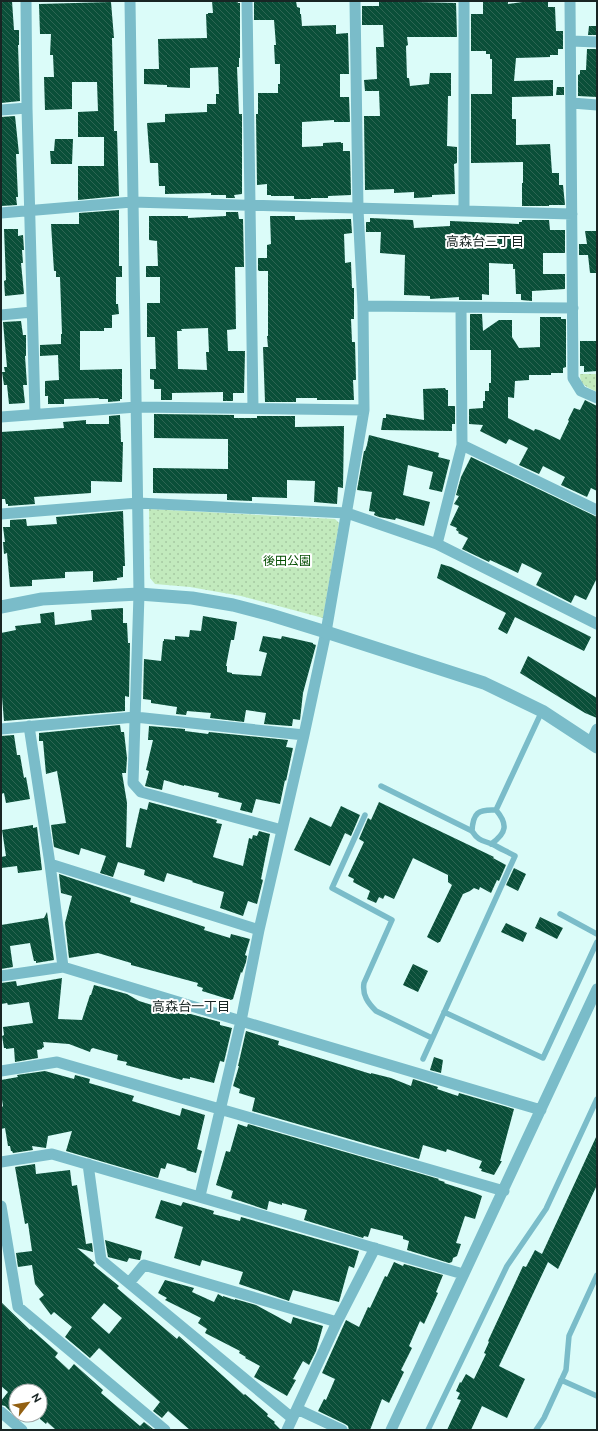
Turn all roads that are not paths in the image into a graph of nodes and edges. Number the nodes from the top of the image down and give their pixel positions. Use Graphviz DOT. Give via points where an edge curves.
graph roads {
  1 [pos="26,1"];
  2 [pos="130,1"];
  3 [pos="248,1"];
  4 [pos="355,1"];
  5 [pos="464,1"];
  6 [pos="570,1"];
  7 [pos="571,41"];
  8 [pos="597,42"];
  9 [pos="572,103"];
  10 [pos="597,105"];
  11 [pos="27,108"];
  12 [pos="1,110"];
  13 [pos="132,202"];
  14 [pos="251,205"];
  15 [pos="358,209"];
  16 [pos="30,210"];
  17 [pos="464,211"];
  18 [pos="1,213"];
  19 [pos="572,214"];
  20 [pos="363,306"];
  21 [pos="461,308"];
  22 [pos="573,308"];
  23 [pos="32,312"];
  24 [pos="1,315"];
  25 [pos="597,398"];
  26 [pos="137,407"];
  27 [pos="253,408"];
  28 [pos="364,410"];
  29 [pos="35,414"];
  30 [pos="1,418"];
  31 [pos="462,445"];
  32 [pos="138,503"];
  33 [pos="597,510"];
  34 [pos="347,513"];
  35 [pos="1,514"];
  36 [pos="437,544"];
  37 [pos="139,594"];
  38 [pos="1,607"];
  39 [pos="597,624"];
  40 [pos="326,632"];
  41 [pos="542,711"];
  42 [pos="135,717"];
  43 [pos="29,726"];
  44 [pos="597,728"];
  45 [pos="1,729"];
  46 [pos="304,735"];
  47 [pos="594,745"];
  48 [pos="381,786"];
  49 [pos="496,810"];
  50 [pos="365,815"];
  51 [pos="282,830"];
  52 [pos="472,831"];
  53 [pos="491,844"];
  54 [pos="50,864"];
  55 [pos="560,914"];
  56 [pos="259,930"];
  57 [pos="597,934"];
  58 [pos="597,942"];
  59 [pos="63,967"];
  60 [pos="1,976"];
  61 [pos="597,989"];
  62 [pos="444,1012"];
  63 [pos="241,1021"];
  64 [pos="432,1038"];
  65 [pos="423,1059"];
  66 [pos="1,1071"];
  67 [pos="597,1099"];
  68 [pos="220,1109"];
  69 [pos="541,1110"];
  70 [pos="1,1162"];
  71 [pos="88,1164"];
  72 [pos="504,1191"];
  73 [pos="200,1196"];
  74 [pos="1,1206"];
  75 [pos="374,1248"];
  76 [pos="463,1274"];
  77 [pos="597,1275"];
  78 [pos="129,1283"];
  79 [pos="337,1322"];
  80 [pos="561,1380"];
  81 [pos="597,1396"];
  82 [pos="1,1412"];
  83 [pos="295,1414"];
  84 [pos="22,1430"];
  85 [pos="165,1430"];
  86 [pos="287,1430"];
  87 [pos="342,1430"];
  88 [pos="391,1430"];
  89 [pos="428,1430"];
  90 [pos="536,1430"];
  1 -- 11 [label="street"];
  2 -- 13 [label="street"];
  3 -- 14 [label="street"];
  4 -- 15 [label="street"];
  5 -- 17 [label="street"];
  6 -- 7 [label="street"];
  7 -- 8 [label="street"];
  7 -- 9 [label="street"];
  9 -- 10 [label="street"];
  9 -- 19 [label="street"];
  11 -- 12 [label="street"];
  11 -- 16 [label="street"];
  13 -- 14 [label="street"];
  13 -- 16 [label="street"];
  13 -- 26 [label="street"];
  14 -- 15 [label="street"];
  14 -- 27 [label="street"];
  15 -- 17 [label="street"];
  15 -- 20 [label="street"];
  16 -- 18 [label="street"];
  16 -- 23 [label="street"];
  17 -- 19 [label="street"];
  19 -- 22 [label="street"];
  20 -- 21 [label="street"];
  20 -- 28 [label="street"];
  21 -- 22 [label="street"];
  21 -- 31 [label="street"];
  22 -- 25 [label="street" via="573,378 581,391"];
  23 -- 24 [label="street"];
  23 -- 29 [label="street"];
  26 -- 27 [label="street"];
  26 -- 29 [label="street"];
  26 -- 32 [label="street"];
  27 -- 28 [label="street"];
  28 -- 34 [label="street"];
  29 -- 30 [label="street"];
  31 -- 33 [label="street"];
  31 -- 36 [label="street"];
  32 -- 34 [label="street"];
  32 -- 35 [label="street"];
  32 -- 37 [label="street"];
  34 -- 36 [label="street"];
  34 -- 40 [label="street"];
  36 -- 39 [label="street"];
  37 -- 38 [label="street" via="42,599"];
  37 -- 40 [label="street" via="192,598 233,605"];
  37 -- 42 [label="street"];
  40 -- 41 [label="street" via="484,683"];
  40 -- 46 [label="street"];
  41 -- 47 [label="street"];
  41 -- 49 [label="lane"];
  42 -- 43 [label="street"];
  42 -- 46 [label="street"];
  42 -- 51 [label="street" via="133,783 141,792"];
  43 -- 45 [label="street"];
  43 -- 54 [label="street"];
  44 -- 47 [label="street"];
  46 -- 51 [label="street"];
  48 -- 52 [label="lane"];
  49 -- 52 [label="lane" via="486,809 478,813 472,820"];
  49 -- 53 [label="lane" via="505,825 502,834"];
  50 -- 64 [label="lane" via="332,888 392,920 364,983 363,990 370,1006"];
  51 -- 56 [label="street"];
  52 -- 53 [label="lane" via="482,842"];
  53 -- 62 [label="lane" via="514,856"];
  54 -- 56 [label="street"];
  54 -- 59 [label="street"];
  55 -- 57 [label="lane"];
  56 -- 63 [label="street"];
  58 -- 62 [label="lane" via="543,1058"];
  59 -- 60 [label="street"];
  59 -- 63 [label="street"];
  61 -- 69 [label="street"];
  62 -- 64 [label="lane"];
  63 -- 68 [label="street"];
  63 -- 69 [label="street"];
  64 -- 65 [label="lane"];
  66 -- 68 [label="street" via="57,1062"];
  67 -- 89 [label="lane" via="546,1209 507,1266"];
  68 -- 72 [label="street"];
  68 -- 73 [label="street"];
  69 -- 72 [label="street"];
  70 -- 71 [label="street" via="52,1154"];
  71 -- 73 [label="street"];
  71 -- 78 [label="street" via="101,1260"];
  72 -- 76 [label="street"];
  73 -- 75 [label="street"];
  74 -- 85 [label="street" via="18,1307"];
  75 -- 76 [label="street"];
  75 -- 79 [label="street"];
  76 -- 88 [label="street"];
  77 -- 80 [label="lane" via="569,1336 566,1370"];
  78 -- 79 [label="street" via="144,1265"];
  78 -- 83 [label="street"];
  79 -- 83 [label="street"];
  80 -- 81 [label="lane"];
  80 -- 90 [label="lane"];
  82 -- 84 [label="street"];
  83 -- 86 [label="street"];
  83 -- 87 [label="street"];
}
